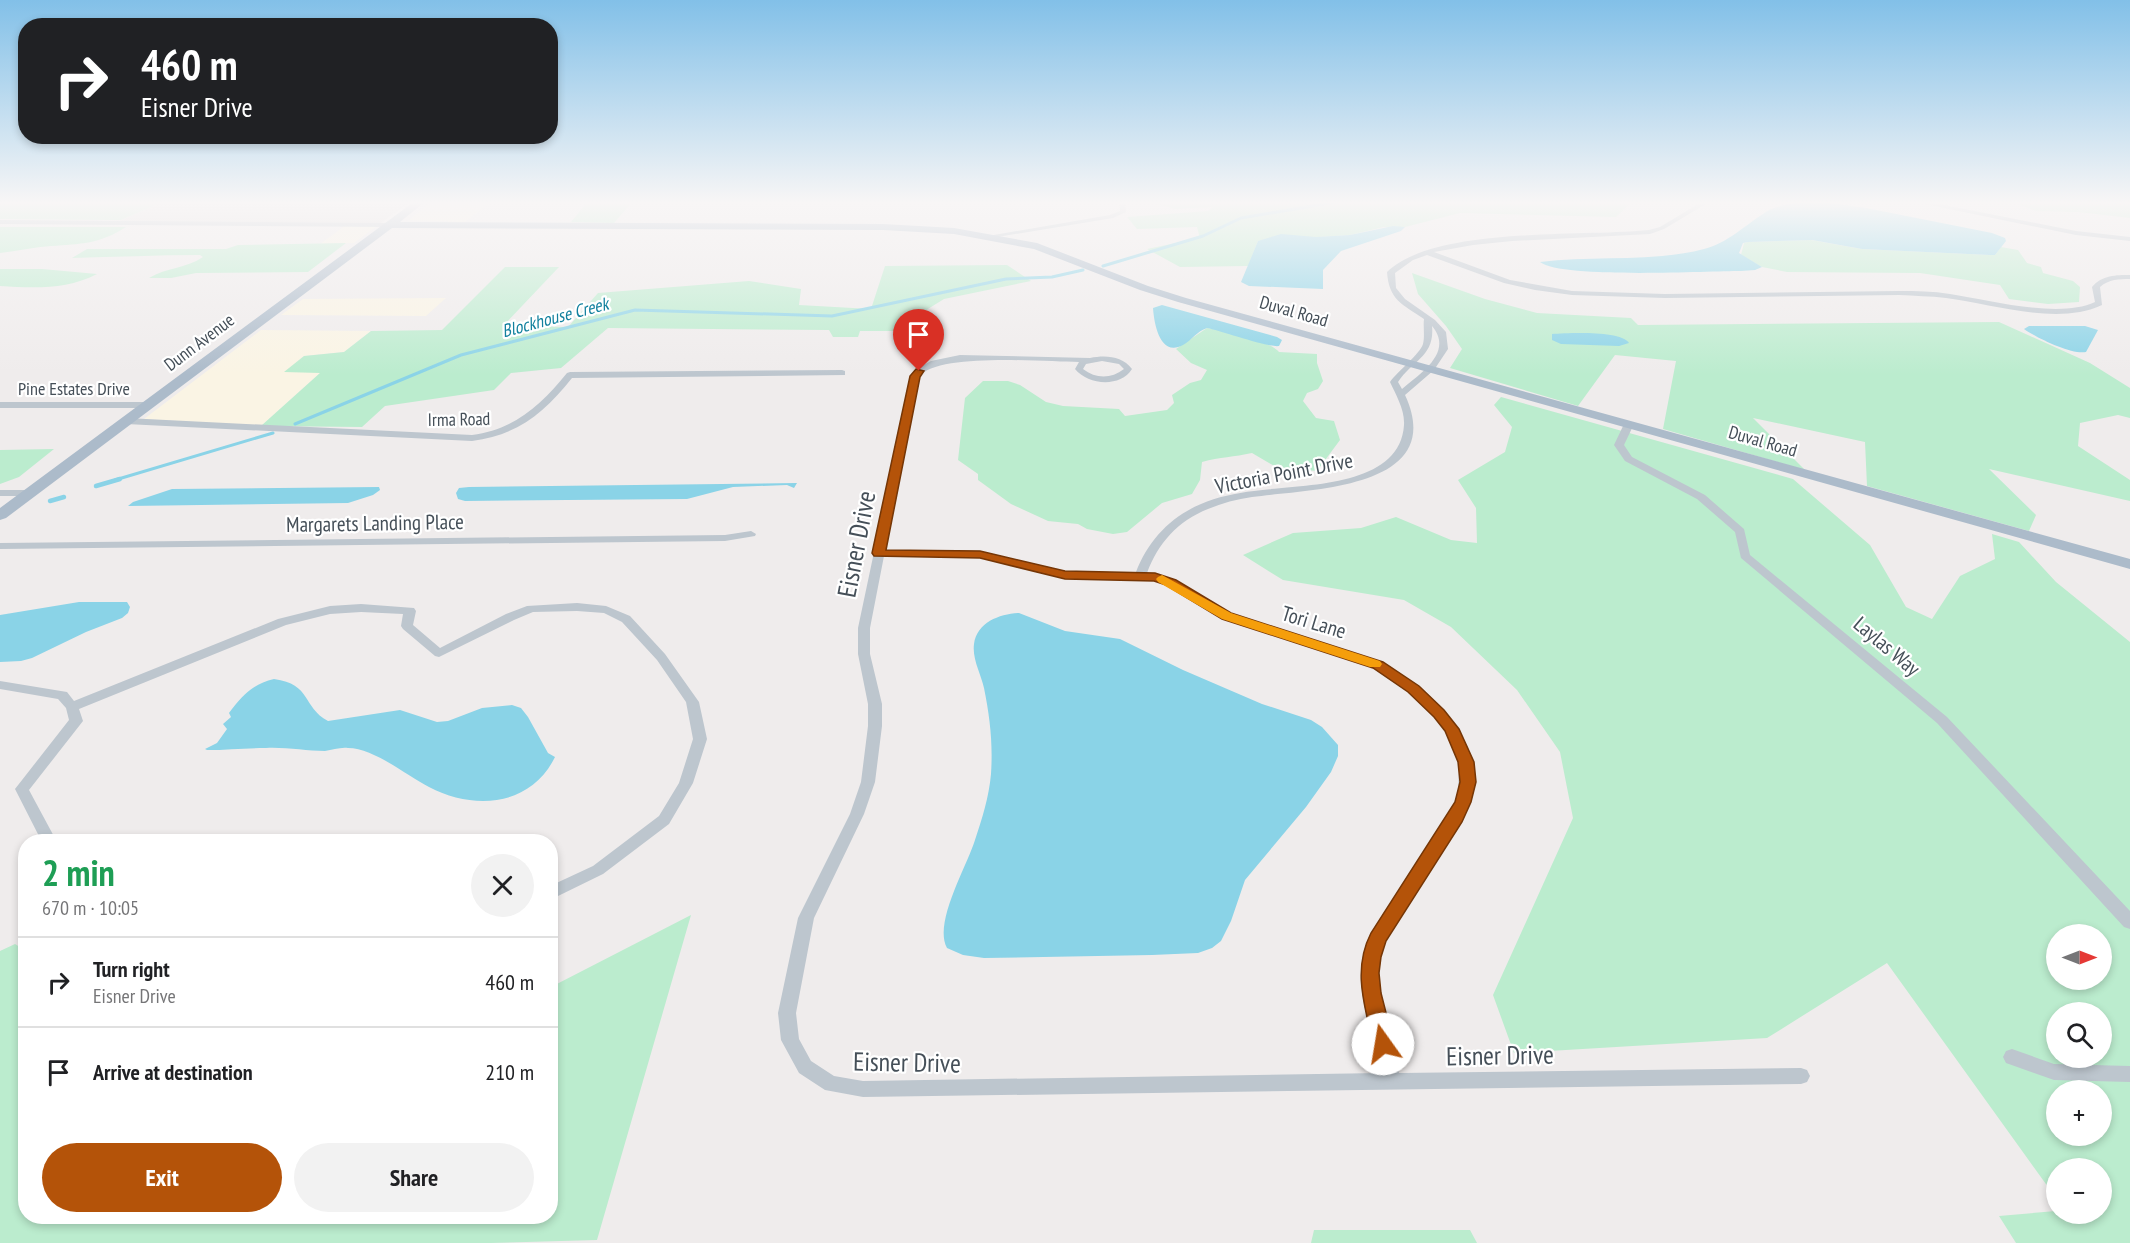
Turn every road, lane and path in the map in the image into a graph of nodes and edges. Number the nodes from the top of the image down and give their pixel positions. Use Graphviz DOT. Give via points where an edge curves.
graph roads {
  1 [pos="344,259"];
  2 [pos="1072,259"];
  3 [pos="1408,259"];
  4 [pos="1443,259"];
  5 [pos="2130,277"];
  6 [pos="1427,320"];
  7 [pos="1088,360"];
  8 [pos="1412,364"];
  9 [pos="1430,368"];
  10 [pos="842,374"];
  11 [pos="1400,395"];
  12 [pos="0,405"];
  13 [pos="148,405"];
  14 [pos="126,421"];
  15 [pos="1629,424"];
  16 [pos="0,493"];
  17 [pos="30,493"];
  18 [pos="0,515"];
  19 [pos="751,534"];
  20 [pos="0,546"];
  21 [pos="879,553"];
  22 [pos="2130,564"];
  23 [pos="1140,575"];
  24 [pos="0,685"];
  25 [pos="72,706"];
  26 [pos="46,834"];
  27 [pos="558,889"];
  28 [pos="2130,922"];
  29 [pos="2012,1057"];
  30 [pos="2130,1074"];
  31 [pos="1800,1076"];
  32 [pos="1392,1080"];
  1 -- 13 [label="main road, Dunn Avenue"];
  2 -- 8 [label="main road, Duval Road" via="1182,300"];
  3 -- 6 [label="street" via="1391,272 1389,279 1395,293"];
  4 -- 5 [label="street" via="1516,284 1562,292 1611,296 1926,294 2071,311 2099,303 2098,283"];
  6 -- 8 [label="street" via="1429,342"];
  6 -- 9 [label="street" via="1442,332 1446,344 1442,356"];
  7 -- 7 [label="street, Eisner Drive" via="1079,369 1091,377 1116,378 1128,369 1116,360"];
  7 -- 21 [label="street, Eisner Drive" via="960,358 934,363 919,371"];
  8 -- 9 [label="main road, Duval Road"];
  8 -- 11 [label="street, Victoria Point Drive" via="1394,382"];
  9 -- 11 [label="street"];
  9 -- 15 [label="main road, Duval Road"];
  10 -- 14 [label="street, Irma Road" via="570,375 554,396 510,430 472,438"];
  11 -- 23 [label="street, Victoria Point Drive" via="1410,426 1404,446 1391,461 1344,483 1259,493 1203,508 1163,533 1153,545"];
  12 -- 13 [label="street, Pine Estates Drive"];
  13 -- 14 [label="main road, Dunn Avenue"];
  14 -- 17 [label="main road, Dunn Avenue"];
  15 -- 22 [label="main road, Duval Road"];
  15 -- 28 [label="street, Laylas Way" via="1619,446 1628,459 1701,497 1740,531 1746,556 1942,720"];
  16 -- 17 [label="street"];
  17 -- 18 [label="main road, Dunn Avenue"];
  19 -- 20 [label="street, Margarets Landing Place" via="725,538"];
  21 -- 23 [label="street, Tori Lane" via="980,554 1065,575"];
  21 -- 32 [label="street, Eisner Drive" via="864,628 864,654 875,704 868,782 857,814 806,918 787,1012 790,1040 805,1066 831,1084 864,1089"];
  23 -- 32 [label="street, Tori Lane" via="1171,583 1226,616 1378,665 1407,684 1439,713 1460,744 1468,782 1463,802 1377,939 1372,957 1371,993"];
  24 -- 25 [label="street" via="62,695"];
  25 -- 26 [label="street" via="76,721 22,789"];
  25 -- 27 [label="street" via="282,622 330,610 410,611 407,626 439,653 531,609 606,610 626,619 661,657 692,702 700,739 686,783 663,820 598,870"];
  29 -- 30 [label="street" via="2054,1072"];
  31 -- 32 [label="street, Eisner Drive"];
}
